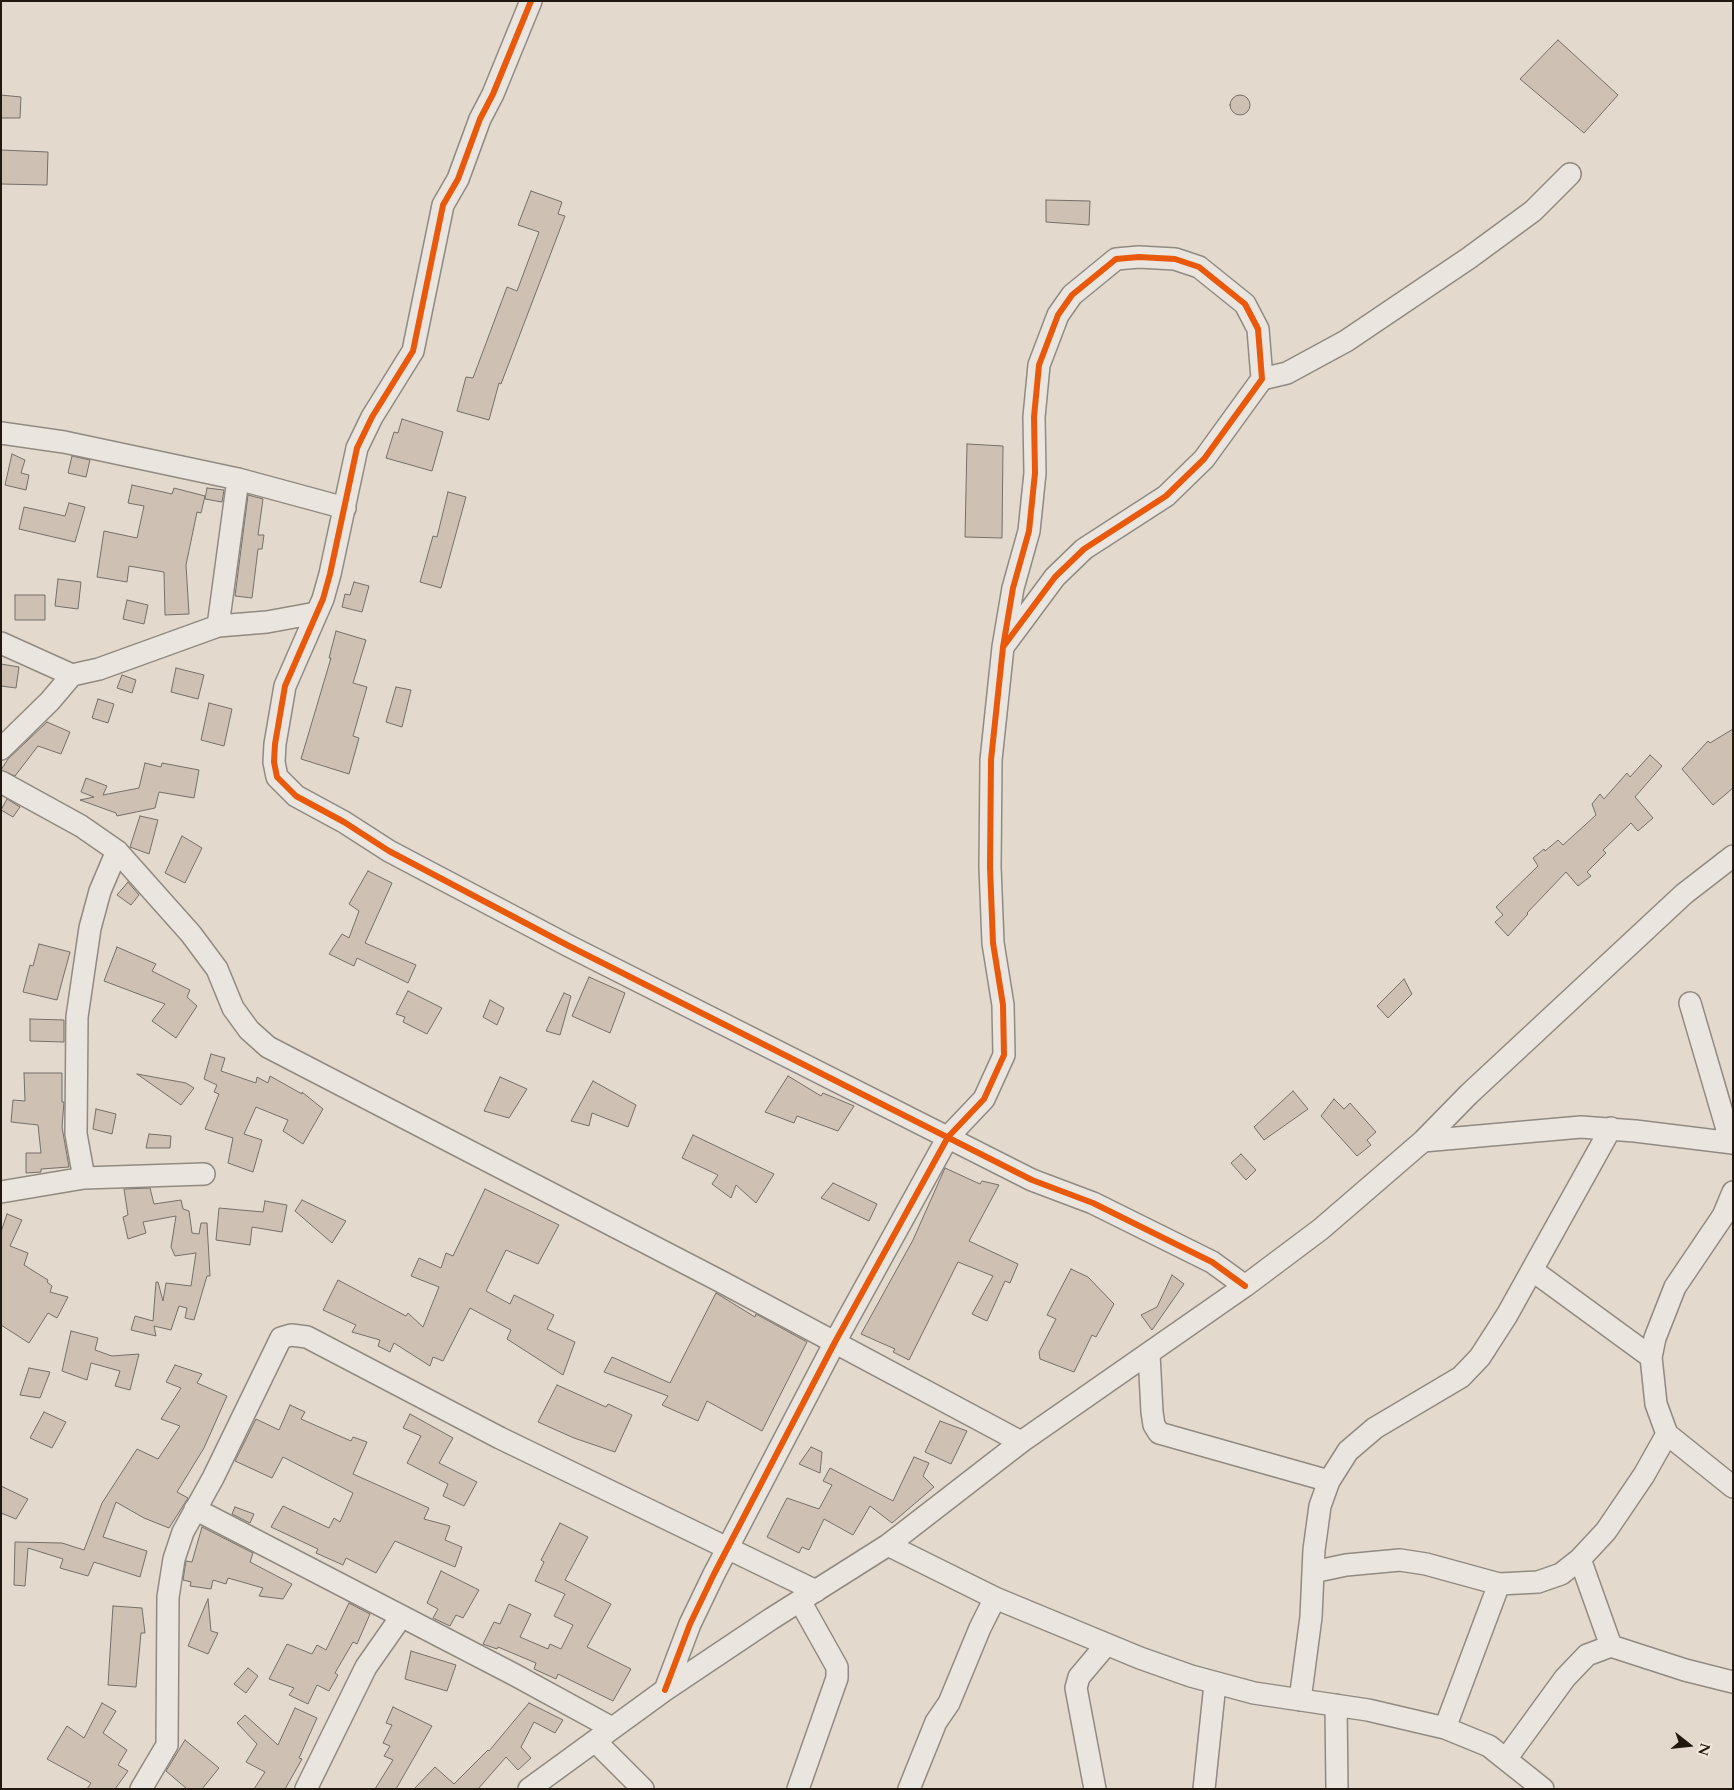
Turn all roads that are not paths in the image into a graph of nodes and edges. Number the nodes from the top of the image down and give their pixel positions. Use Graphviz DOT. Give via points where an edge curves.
graph roads {
  1 [pos="531,1"];
  2 [pos="1570,174"];
  3 [pos="1262,379"];
  4 [pos="1,433"];
  5 [pos="238,479"];
  6 [pos="345,508"];
  7 [pos="316,613"];
  8 [pos="218,626"];
  9 [pos="1,643"];
  10 [pos="1003,647"];
  11 [pos="72,675"];
  12 [pos="1,749"];
  13 [pos="1,782"];
  14 [pos="117,851"];
  15 [pos="1733,856"];
  16 [pos="1690,1003"];
  17 [pos="1611,1128"];
  18 [pos="948,1137"];
  19 [pos="1423,1141"];
  20 [pos="1732,1143"];
  21 [pos="204,1174"];
  22 [pos="84,1178"];
  23 [pos="1,1192"];
  24 [pos="1733,1192"];
  25 [pos="1532,1270"];
  26 [pos="1245,1286"];
  27 [pos="835,1342"];
  28 [pos="1149,1354"];
  29 [pos="1651,1358"];
  30 [pos="1667,1434"];
  31 [pos="1021,1442"];
  32 [pos="1329,1481"];
  33 [pos="1733,1487"];
  34 [pos="195,1509"];
  35 [pos="888,1545"];
  36 [pos="728,1550"];
  37 [pos="1580,1558"];
  38 [pos="1313,1572"];
  39 [pos="1499,1584"];
  40 [pos="808,1596"];
  41 [pos="995,1598"];
  42 [pos="401,1617"];
  43 [pos="1106,1645"];
  44 [pos="1612,1646"];
  45 [pos="1733,1682"];
  46 [pos="1215,1684"];
  47 [pos="665,1690"];
  48 [pos="1300,1700"];
  49 [pos="1336,1705"];
  50 [pos="612,1728"];
  51 [pos="1445,1728"];
  52 [pos="595,1741"];
  53 [pos="1506,1759"];
  54 [pos="141,1789"];
  55 [pos="306,1789"];
  56 [pos="529,1789"];
  57 [pos="643,1789"];
  58 [pos="798,1789"];
  59 [pos="909,1789"];
  60 [pos="1095,1789"];
  61 [pos="1204,1789"];
  62 [pos="1337,1789"];
  63 [pos="1543,1789"];
  1 -- 6 [label="street" via="458,179 443,205 413,351 357,448"];
  2 -- 3 [label="street" via="1533,212 1346,341 1287,373"];
  3 -- 10 [label="street" via="1204,459 1166,496 1084,549 1055,577"];
  3 -- 10 [label="street" via="1258,329 1245,304 1199,267 1175,259 1116,259 1072,295 1058,315 1040,365 1034,417 1035,473 1029,530 1013,588"];
  4 -- 5 [label="street" via="64,442"];
  5 -- 6 [label="street"];
  5 -- 8 [label="street"];
  6 -- 7 [label="street" via="336,555"];
  7 -- 8 [label="street"];
  7 -- 18 [label="street" via="285,686 274,744 277,777 296,796 389,851 568,945"];
  8 -- 11 [label="street" via="99,669"];
  9 -- 11 [label="street"];
  10 -- 18 [label="street" via="992,760 990,824 993,943 1003,1005 1004,1055 984,1099"];
  11 -- 12 [label="street"];
  13 -- 14 [label="street" via="81,826"];
  14 -- 22 [label="street" via="100,891 90,928 76,1017 76,1134"];
  14 -- 27 [label="street" via="191,934 217,968 233,1008 249,1030 268,1046"];
  15 -- 19 [label="street" via="1684,894 1468,1094"];
  16 -- 20 [label="street"];
  17 -- 19 [label="street" via="1581,1127"];
  17 -- 20 [label="street"];
  17 -- 25 [label="street"];
  18 -- 26 [label="street" via="1032,1180 1093,1203 1212,1262"];
  18 -- 27 [label="street"];
  19 -- 26 [label="street" via="1321,1229"];
  21 -- 22 [label="street"];
  22 -- 23 [label="street"];
  24 -- 29 [label="street" via="1723,1216 1675,1287 1655,1338"];
  25 -- 29 [label="street"];
  25 -- 32 [label="street" via="1472,1367 1442,1389 1375,1428 1348,1451"];
  26 -- 28 [label="street"];
  27 -- 31 [label="street"];
  27 -- 36 [label="street"];
  28 -- 31 [label="street"];
  28 -- 32 [label="street" via="1152,1412 1159,1433"];
  29 -- 30 [label="street" via="1656,1404"];
  30 -- 33 [label="street"];
  30 -- 37 [label="street" via="1644,1476 1606,1531"];
  31 -- 35 [label="street"];
  32 -- 38 [label="street" via="1320,1506"];
  34 -- 36 [label="street" via="272,1353 281,1338 291,1335 306,1337 500,1438"];
  34 -- 42 [label="street"];
  34 -- 54 [label="street" via="182,1532 170,1576 167,1745"];
  35 -- 40 [label="street"];
  35 -- 41 [label="street"];
  36 -- 40 [label="street"];
  36 -- 47 [label="street" via="690,1624"];
  37 -- 39 [label="street" via="1561,1574 1538,1582"];
  37 -- 44 [label="street"];
  38 -- 39 [label="street" via="1400,1560"];
  38 -- 48 [label="street"];
  39 -- 51 [label="street"];
  40 -- 47 [label="street"];
  40 -- 58 [label="street" via="837,1667 838,1678"];
  41 -- 43 [label="street"];
  41 -- 59 [label="street" via="949,1703 936,1722"];
  42 -- 50 [label="street" via="515,1674"];
  42 -- 55 [label="street" via="366,1667"];
  43 -- 46 [label="street"];
  43 -- 60 [label="street" via="1079,1677 1076,1688"];
  44 -- 45 [label="street"];
  44 -- 53 [label="street" via="1587,1654 1565,1678"];
  46 -- 48 [label="street"];
  46 -- 61 [label="street"];
  47 -- 50 [label="street"];
  48 -- 49 [label="street"];
  49 -- 51 [label="street"];
  49 -- 62 [label="street"];
  50 -- 52 [label="street"];
  51 -- 53 [label="street" via="1489,1746"];
  52 -- 56 [label="street"];
  52 -- 57 [label="street"];
  53 -- 63 [label="street"];
}
